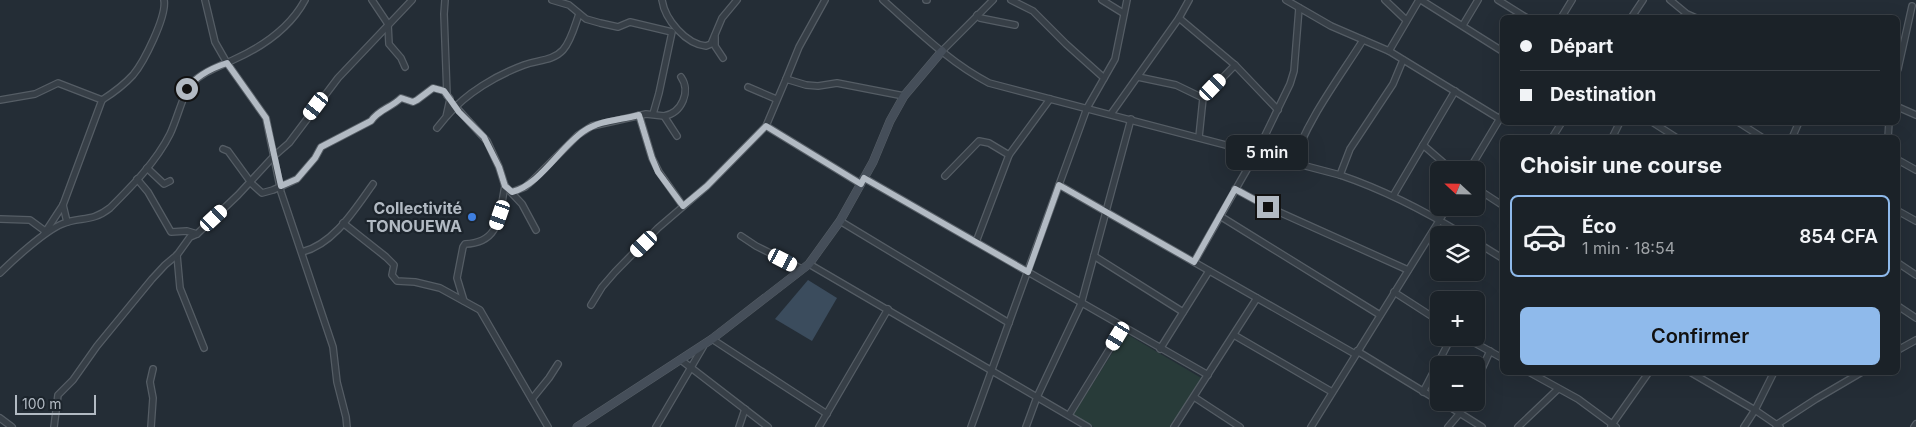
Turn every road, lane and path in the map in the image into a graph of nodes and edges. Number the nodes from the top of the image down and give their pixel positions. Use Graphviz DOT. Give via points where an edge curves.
graph roads {
  1 [pos="164,0"];
  2 [pos="204,0"];
  3 [pos="305,0"];
  4 [pos="372,0"];
  5 [pos="412,0"];
  6 [pos="445,0"];
  7 [pos="552,0"];
  8 [pos="662,0"];
  9 [pos="737,0"];
  10 [pos="825,0"];
  11 [pos="883,0"];
  12 [pos="993,0"];
  13 [pos="1011,0"];
  14 [pos="1102,0"];
  15 [pos="1127,0"];
  16 [pos="1189,0"];
  17 [pos="1286,0"];
  18 [pos="1385,0"];
  19 [pos="1420,0"];
  20 [pos="1478,0"];
  21 [pos="1498,0"];
  22 [pos="1572,0"];
  23 [pos="1643,0"];
  24 [pos="1670,0"];
  25 [pos="1912,6"];
  26 [pos="1299,8"];
  27 [pos="1123,13"];
  28 [pos="579,14"];
  29 [pos="977,15"];
  30 [pos="1521,15"];
  31 [pos="1564,15"];
  32 [pos="1633,15"];
  33 [pos="1685,15"];
  34 [pos="1179,18"];
  35 [pos="1406,20"];
  36 [pos="388,24"];
  37 [pos="1015,25"];
  38 [pos="1463,25"];
  39 [pos="672,29"];
  40 [pos="1363,40"];
  41 [pos="713,45"];
  42 [pos="1500,50"];
  43 [pos="942,51"];
  44 [pos="1389,51"];
  45 [pos="723,58"];
  46 [pos="1403,60"];
  47 [pos="1900,60"];
  48 [pos="227,63"];
  49 [pos="1235,65"];
  50 [pos="405,67"];
  51 [pos="681,77"];
  52 [pos="1138,77"];
  53 [pos="1104,78"];
  54 [pos="786,79"];
  55 [pos="748,88"];
  56 [pos="1455,91"];
  57 [pos="904,96"];
  58 [pos="448,97"];
  59 [pos="1050,98"];
  60 [pos="1203,98"];
  61 [pos="776,99"];
  62 [pos="0,100"];
  63 [pos="102,100"];
  64 [pos="455,107"];
  65 [pos="1900,107"];
  66 [pos="1087,108"];
  67 [pos="1278,110"];
  68 [pos="653,114"];
  69 [pos="1111,114"];
  70 [pos="639,115"];
  71 [pos="1916,115"];
  72 [pos="664,116"];
  73 [pos="1500,116"];
  74 [pos="446,117"];
  75 [pos="1131,119"];
  76 [pos="1500,119"];
  77 [pos="1657,125"];
  78 [pos="1743,125"];
  79 [pos="766,126"];
  80 [pos="437,128"];
  81 [pos="1672,135"];
  82 [pos="1758,135"];
  83 [pos="676,136"];
  84 [pos="1200,137"];
  85 [pos="1423,145"];
  86 [pos="223,149"];
  87 [pos="1257,152"];
  88 [pos="1009,155"];
  89 [pos="274,156"];
  90 [pos="1442,161"];
  91 [pos="1474,161"];
  92 [pos="1900,161"];
  93 [pos="1294,162"];
  94 [pos="147,168"];
  95 [pos="1916,170"];
  96 [pos="1340,175"];
  97 [pos="945,176"];
  98 [pos="136,180"];
  99 [pos="170,181"];
  100 [pos="862,181"];
  101 [pos="251,182"];
  102 [pos="373,184"];
  103 [pos="1059,185"];
  104 [pos="281,186"];
  105 [pos="505,186"];
  106 [pos="142,188"];
  107 [pos="1235,189"];
  108 [pos="126,191"];
  109 [pos="512,192"];
  110 [pos="1485,194"];
  111 [pos="1393,196"];
  112 [pos="1500,204"];
  113 [pos="63,205"];
  114 [pos="683,206"];
  115 [pos="1900,212"];
  116 [pos="1106,213"];
  117 [pos="1220,216"];
  118 [pos="1442,216"];
  119 [pos="0,219"];
  120 [pos="1440,220"];
  121 [pos="1916,220"];
  122 [pos="840,221"];
  123 [pos="67,222"];
  124 [pos="343,223"];
  125 [pos="1450,226"];
  126 [pos="536,230"];
  127 [pos="46,231"];
  128 [pos="197,234"];
  129 [pos="741,236"];
  130 [pos="41,237"];
  131 [pos="976,242"];
  132 [pos="1485,248"];
  133 [pos="302,252"];
  134 [pos="178,255"];
  135 [pos="1094,256"];
  136 [pos="1500,257"];
  137 [pos="1194,262"];
  138 [pos="809,264"];
  139 [pos="1900,264"];
  140 [pos="802,269"];
  141 [pos="1408,270"];
  142 [pos="1209,271"];
  143 [pos="1028,272"];
  144 [pos="0,273"];
  145 [pos="1916,275"];
  146 [pos="1394,292"];
  147 [pos="1257,298"];
  148 [pos="464,301"];
  149 [pos="1081,304"];
  150 [pos="591,305"];
  151 [pos="1900,307"];
  152 [pos="888,309"];
  153 [pos="1183,312"];
  154 [pos="1380,315"];
  155 [pos="1430,315"];
  156 [pos="1916,318"];
  157 [pos="1009,323"];
  158 [pos="1123,327"];
  159 [pos="1234,335"];
  160 [pos="712,339"];
  161 [pos="1916,340"];
  162 [pos="704,345"];
  163 [pos="1447,346"];
  164 [pos="1482,346"];
  165 [pos="204,348"];
  166 [pos="1160,349"];
  167 [pos="1900,349"];
  168 [pos="1490,350"];
  169 [pos="1356,352"];
  170 [pos="1500,357"];
  171 [pos="681,360"];
  172 [pos="1485,361"];
  173 [pos="558,364"];
  174 [pos="691,367"];
  175 [pos="154,369"];
  176 [pos="992,371"];
  177 [pos="1534,375"];
  178 [pos="1647,375"];
  179 [pos="1695,375"];
  180 [pos="1772,375"];
  181 [pos="1857,375"];
  182 [pos="1208,376"];
  183 [pos="1558,388"];
  184 [pos="1332,392"];
  185 [pos="1423,392"];
  186 [pos="1430,396"];
  187 [pos="1037,397"];
  188 [pos="1194,397"];
  189 [pos="532,399"];
  190 [pos="745,409"];
  191 [pos="1755,410"];
  192 [pos="1457,411"];
  193 [pos="1460,413"];
  194 [pos="827,414"];
  195 [pos="1069,416"];
  196 [pos="0,418"];
  197 [pos="1916,424"];
  198 [pos="1613,426"];
  199 [pos="1778,426"];
  200 [pos="12,427"];
  201 [pos="54,427"];
  202 [pos="151,427"];
  203 [pos="347,427"];
  204 [pos="548,427"];
  205 [pos="577,427"];
  206 [pos="656,427"];
  207 [pos="739,427"];
  208 [pos="768,427"];
  209 [pos="820,427"];
  210 [pos="972,427"];
  211 [pos="1026,427"];
  212 [pos="1088,427"];
  213 [pos="1174,427"];
  214 [pos="1240,427"];
  215 [pos="1311,427"];
  216 [pos="1448,427"];
  217 [pos="1482,427"];
  218 [pos="1518,427"];
  219 [pos="1744,427"];
  220 [pos="1914,427"];
  1 -- 63 [label="street" via="166,6 161,24 137,69 120,88"];
  2 -- 48 [label="street" via="212,32"];
  3 -- 48 [label="street" via="294,19 279,32"];
  4 -- 36 [label="street"];
  5 -- 36 [label="street"];
  6 -- 58 [label="street"];
  7 -- 28 [label="street" via="569,5"];
  8 -- 39 [label="street"];
  9 -- 41 [label="street" via="722,18"];
  10 -- 54 [label="street" via="799,47"];
  11 -- 43 [label="street"];
  12 -- 29 [label="street"];
  13 -- 53 [label="street" via="1034,12"];
  14 -- 27 [label="street"];
  15 -- 27 [label="street"];
  16 -- 34 [label="street"];
  17 -- 26 [label="street"];
  18 -- 35 [label="street"];
  19 -- 35 [label="street"];
  19 -- 38 [label="street"];
  20 -- 38 [label="street"];
  21 -- 30 [label="street"];
  22 -- 31 [label="street"];
  23 -- 32 [label="street"];
  24 -- 33 [label="street"];
  25 -- 47 [label="street"];
  26 -- 40 [label="street"];
  26 -- 67 [label="street" via="1294,71"];
  27 -- 53 [label="street" via="1118,50"];
  28 -- 39 [label="street" via="595,22 615,26 630,22"];
  28 -- 64 [label="street" via="565,48 557,55 507,72"];
  29 -- 37 [label="street"];
  29 -- 43 [label="street"];
  34 -- 49 [label="street"];
  34 -- 52 [label="street"];
  35 -- 44 [label="street"];
  36 -- 50 [label="street" via="389,44"];
  36 -- 89 [label="street" via="338,78 296,134"];
  38 -- 42 [label="street"];
  39 -- 41 [label="street" via="698,44"];
  39 -- 68 [label="street"];
  40 -- 44 [label="street"];
  40 -- 93 [label="street" via="1297,149"];
  41 -- 45 [label="street"];
  43 -- 57 [label="street"];
  43 -- 59 [label="street" via="989,83"];
  44 -- 46 [label="street"];
  46 -- 56 [label="street"];
  46 -- 96 [label="street" via="1393,84 1350,149"];
  48 -- 89 [label="street" via="266,118"];
  48 -- 94 [label="street" via="208,71 187,89 170,135"];
  49 -- 60 [label="street"];
  49 -- 67 [label="street"];
  51 -- 72 [label="street" via="686,85 684,97 677,110"];
  52 -- 60 [label="street" via="1176,85"];
  52 -- 69 [label="street"];
  53 -- 66 [label="street"];
  54 -- 57 [label="street" via="818,86 837,83"];
  54 -- 61 [label="street"];
  55 -- 61 [label="street"];
  56 -- 73 [label="street"];
  56 -- 85 [label="street"];
  57 -- 100 [label="street"];
  58 -- 64 [label="street"];
  58 -- 74 [label="street"];
  58 -- 104 [label="street" via="433,88 413,102 401,98 376,113 371,121 321,147 297,179"];
  59 -- 66 [label="street"];
  59 -- 88 [label="street"];
  60 -- 84 [label="street"];
  61 -- 79 [label="street"];
  62 -- 63 [label="street" via="35,94 58,83"];
  63 -- 113 [label="street"];
  64 -- 74 [label="street"];
  64 -- 105 [label="street" via="487,141"];
  65 -- 71 [label="street"];
  66 -- 69 [label="street"];
  66 -- 103 [label="street"];
  67 -- 87 [label="street"];
  68 -- 70 [label="street"];
  68 -- 72 [label="street"];
  69 -- 75 [label="street"];
  70 -- 109 [label="street" via="588,128 532,181"];
  70 -- 114 [label="street" via="658,172"];
  72 -- 83 [label="street"];
  74 -- 80 [label="street"];
  75 -- 84 [label="street"];
  75 -- 116 [label="street"];
  76 -- 91 [label="street"];
  77 -- 81 [label="street"];
  78 -- 82 [label="street"];
  79 -- 100 [label="street"];
  79 -- 114 [label="street"];
  84 -- 87 [label="street"];
  85 -- 90 [label="street"];
  85 -- 111 [label="street"];
  86 -- 101 [label="street" via="228,151"];
  87 -- 93 [label="street"];
  87 -- 107 [label="street"];
  88 -- 97 [label="street" via="989,142 979,141"];
  88 -- 131 [label="street"];
  89 -- 101 [label="street"];
  89 -- 104 [label="street"];
  92 -- 95 [label="street"];
  93 -- 96 [label="street"];
  94 -- 98 [label="street"];
  94 -- 99 [label="street" via="164,184"];
  96 -- 111 [label="street"];
  98 -- 106 [label="street"];
  98 -- 108 [label="street"];
  100 -- 122 [label="street"];
  100 -- 131 [label="street"];
  101 -- 104 [label="street" via="262,193"];
  101 -- 128 [label="street"];
  102 -- 124 [label="street"];
  103 -- 116 [label="street"];
  103 -- 143 [label="street"];
  104 -- 133 [label="street"];
  105 -- 109 [label="street"];
  105 -- 148 [label="street" via="500,215 492,233 483,241 463,247 457,278"];
  106 -- 108 [label="street"];
  106 -- 128 [label="street" via="148,192 172,232"];
  107 -- 117 [label="street"];
  107 -- 141 [label="street"];
  108 -- 123 [label="street" via="100,215"];
  109 -- 126 [label="street"];
  110 -- 112 [label="street"];
  111 -- 120 [label="street"];
  113 -- 123 [label="street"];
  113 -- 127 [label="street"];
  114 -- 150 [label="street" via="615,272"];
  115 -- 121 [label="street"];
  116 -- 135 [label="street"];
  116 -- 137 [label="street"];
  117 -- 137 [label="street"];
  117 -- 154 [label="street"];
  118 -- 120 [label="street"];
  119 -- 127 [label="street" via="30,220"];
  120 -- 125 [label="street"];
  120 -- 141 [label="street"];
  122 -- 138 [label="street"];
  122 -- 157 [label="street"];
  123 -- 130 [label="street"];
  124 -- 133 [label="street" via="319,246"];
  124 -- 148 [label="street" via="394,265 393,279 440,288"];
  127 -- 130 [label="street"];
  128 -- 134 [label="street" via="190,237"];
  129 -- 140 [label="street"];
  130 -- 144 [label="street"];
  131 -- 143 [label="street"];
  132 -- 136 [label="street"];
  133 -- 203 [label="street" via="333,347"];
  134 -- 165 [label="street" via="180,288"];
  134 -- 201 [label="street" via="152,279 58,395"];
  135 -- 149 [label="street"];
  135 -- 153 [label="street"];
  137 -- 142 [label="street"];
  138 -- 140 [label="street"];
  138 -- 152 [label="street"];
  139 -- 145 [label="street"];
  140 -- 160 [label="street"];
  141 -- 146 [label="street"];
  142 -- 147 [label="street"];
  142 -- 153 [label="street"];
  143 -- 149 [label="street"];
  143 -- 157 [label="street"];
  146 -- 154 [label="street"];
  146 -- 155 [label="street"];
  147 -- 159 [label="street"];
  147 -- 169 [label="street"];
  148 -- 189 [label="street" via="480,310"];
  149 -- 158 [label="street"];
  149 -- 187 [label="street"];
  151 -- 156 [label="street"];
  152 -- 176 [label="street"];
  152 -- 194 [label="street"];
  153 -- 166 [label="street"];
  154 -- 169 [label="street"];
  157 -- 176 [label="street"];
  158 -- 166 [label="street"];
  158 -- 195 [label="street"];
  159 -- 182 [label="street"];
  159 -- 184 [label="street"];
  160 -- 162 [label="street"];
  160 -- 194 [label="street"];
  161 -- 167 [label="street"];
  162 -- 171 [label="street"];
  162 -- 174 [label="street"];
  163 -- 185 [label="street"];
  164 -- 168 [label="street"];
  166 -- 182 [label="street"];
  168 -- 170 [label="street"];
  168 -- 172 [label="street"];
  169 -- 184 [label="street"];
  169 -- 185 [label="street"];
  171 -- 174 [label="street"];
  171 -- 205 [label="street"];
  173 -- 189 [label="street"];
  174 -- 190 [label="street"];
  174 -- 206 [label="street"];
  175 -- 202 [label="street" via="150,382 153,398"];
  176 -- 187 [label="street"];
  176 -- 210 [label="street"];
  177 -- 183 [label="street"];
  178 -- 198 [label="street"];
  179 -- 191 [label="street"];
  180 -- 191 [label="street"];
  181 -- 199 [label="street"];
  182 -- 188 [label="street"];
  183 -- 198 [label="street"];
  183 -- 218 [label="street"];
  184 -- 215 [label="street"];
  185 -- 186 [label="street"];
  187 -- 195 [label="street"];
  187 -- 211 [label="street"];
  188 -- 213 [label="street"];
  188 -- 214 [label="street"];
  189 -- 204 [label="street"];
  190 -- 207 [label="street"];
  190 -- 208 [label="street"];
  191 -- 199 [label="street"];
  191 -- 219 [label="street"];
  192 -- 193 [label="street"];
  193 -- 216 [label="street"];
  193 -- 217 [label="street"];
  194 -- 209 [label="street"];
  195 -- 212 [label="street"];
  196 -- 200 [label="street"];
  197 -- 220 [label="street"];
}
